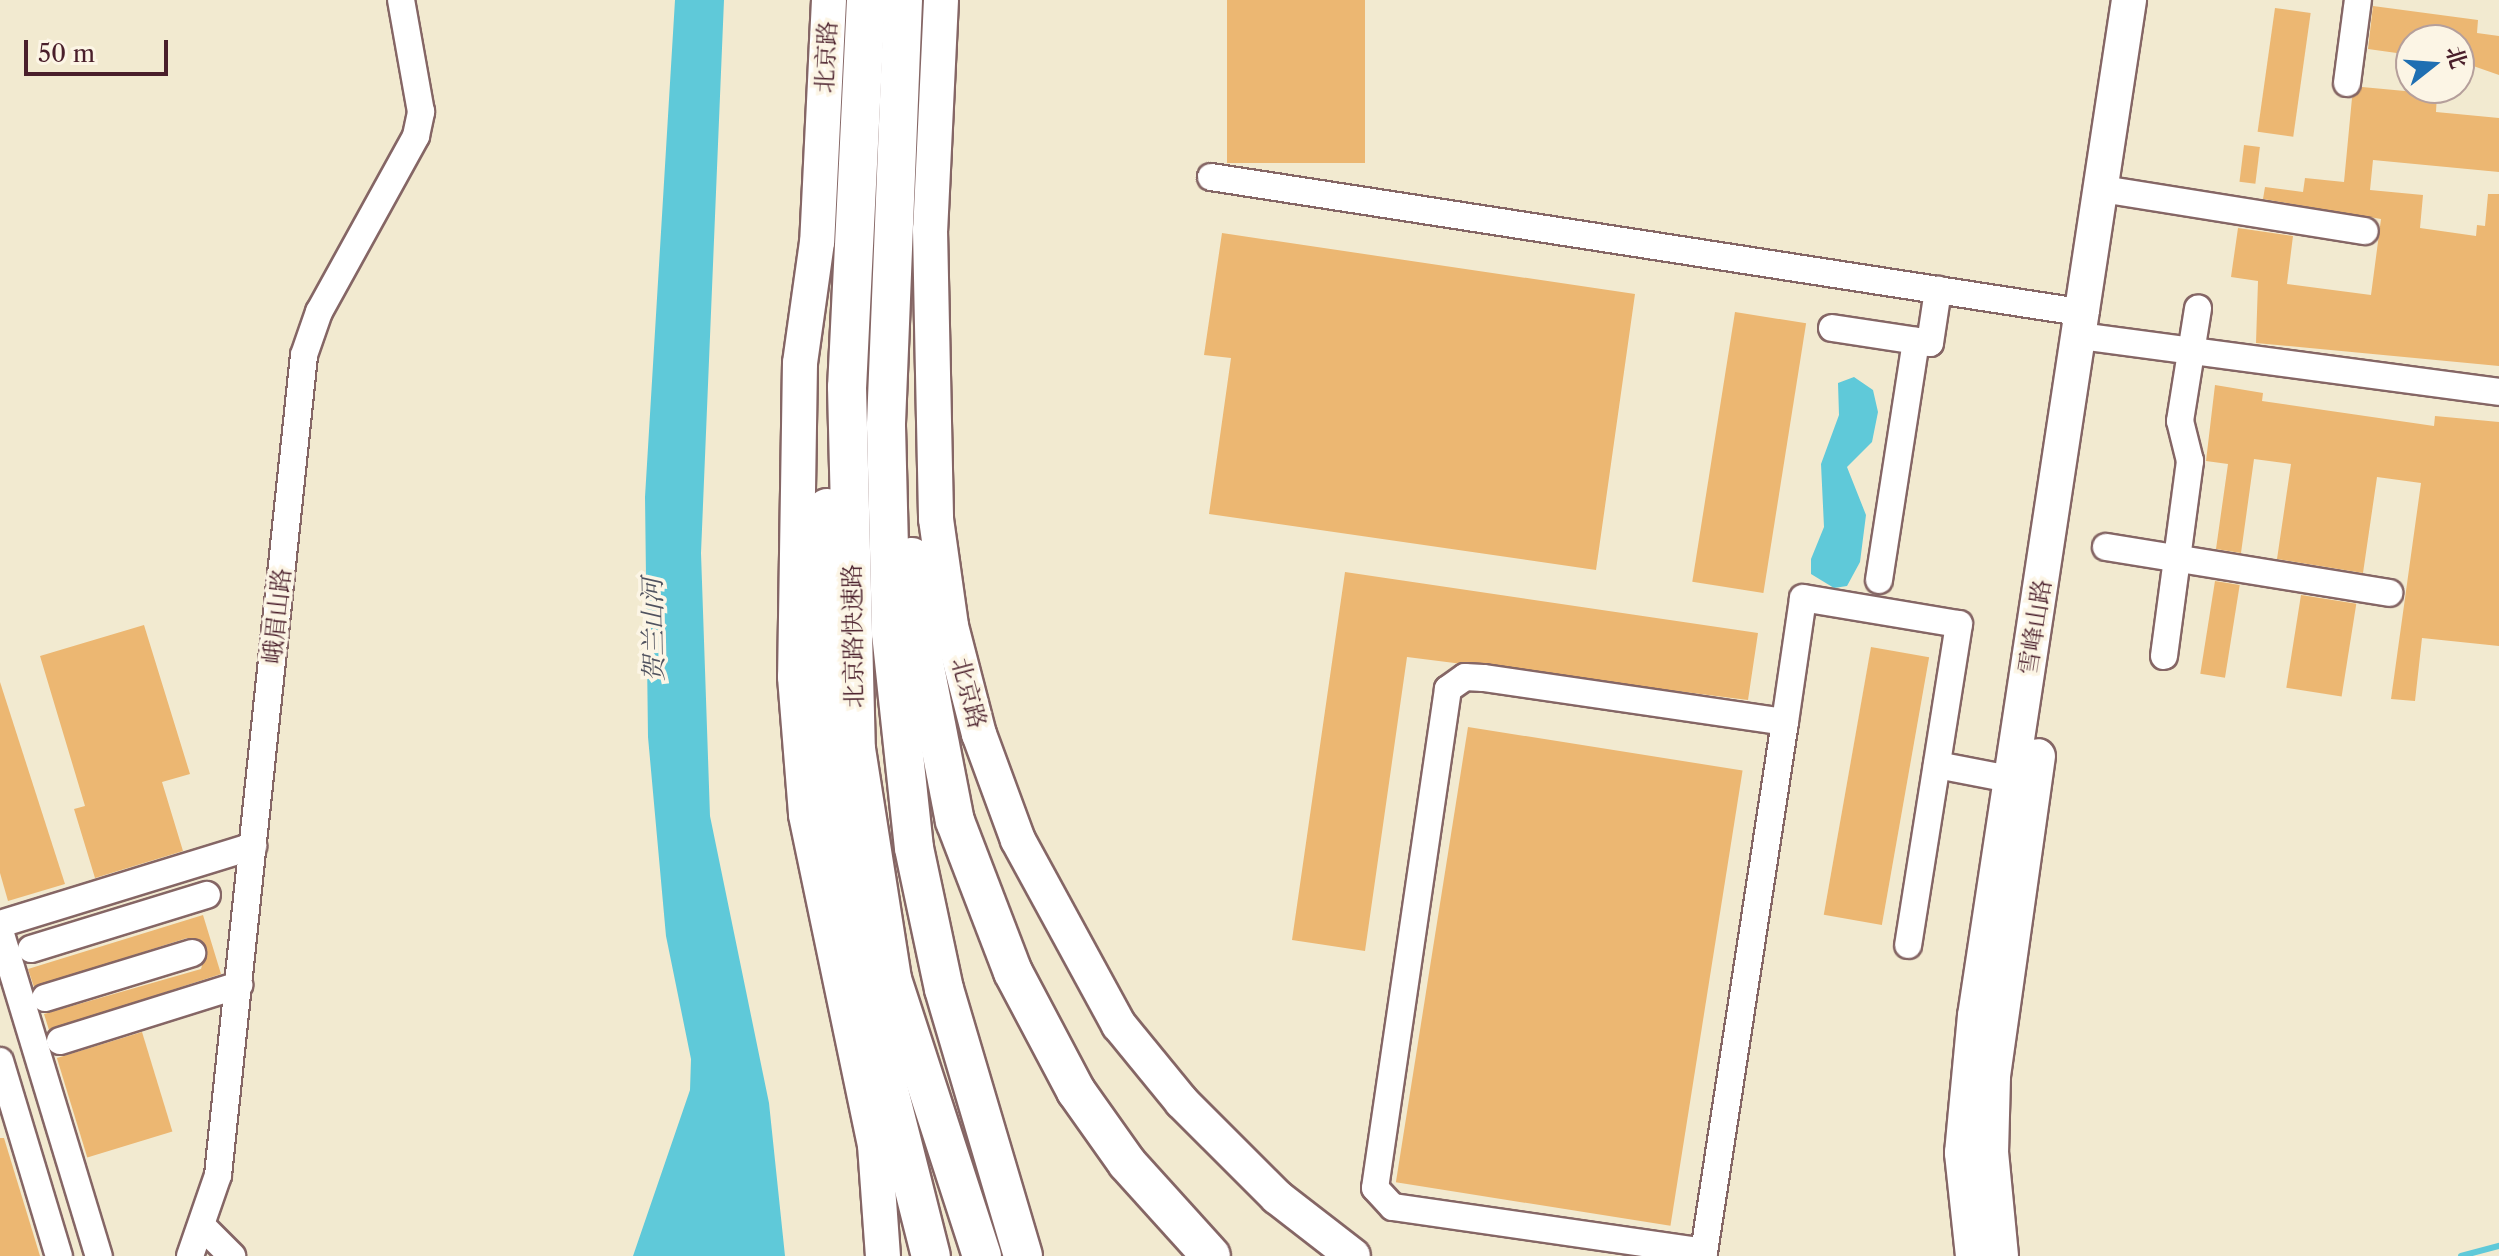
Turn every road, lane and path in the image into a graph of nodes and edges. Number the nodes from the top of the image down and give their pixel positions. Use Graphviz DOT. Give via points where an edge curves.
graph roads {
  1 [pos="401,0"];
  2 [pos="829,0"];
  3 [pos="866,0"];
  4 [pos="903,0"];
  5 [pos="941,0"];
  6 [pos="2129,0"];
  7 [pos="2153,0"];
  8 [pos="2358,0"];
  9 [pos="2347,83"];
  10 [pos="1211,177"];
  11 [pos="2113,190"];
  12 [pos="2365,231"];
  13 [pos="892,290"];
  14 [pos="1938,290"];
  15 [pos="2198,308"];
  16 [pos="1832,328"];
  17 [pos="2089,329"];
  18 [pos="1916,341"];
  19 [pos="2191,351"];
  20 [pos="2499,392"];
  21 [pos="2106,547"];
  22 [pos="2175,559"];
  23 [pos="1879,580"];
  24 [pos="2389,593"];
  25 [pos="2164,656"];
  26 [pos="1785,722"];
  27 [pos="1937,765"];
  28 [pos="2010,779"];
  29 [pos="253,846"];
  30 [pos="854,855"];
  31 [pos="207,895"];
  32 [pos="82,899"];
  33 [pos="0,924"];
  34 [pos="92,930"];
  35 [pos="0,931"];
  36 [pos="1908,945"];
  37 [pos="31,949"];
  38 [pos="239,985"];
  39 [pos="45,998"];
  40 [pos="182,1003"];
  41 [pos="60,1041"];
  42 [pos="0,1061"];
  43 [pos="204,1228"];
  44 [pos="59,1256"];
  45 [pos="99,1256"];
  46 [pos="190,1256"];
  47 [pos="232,1256"];
  48 [pos="883,1256"];
  49 [pos="928,1256"];
  50 [pos="982,1256"];
  51 [pos="1023,1256"];
  52 [pos="1211,1256"];
  53 [pos="1353,1256"];
  54 [pos="1973,1256"];
  55 [pos="2001,1256"];
  1 -- 29 [label="street, 峨眉山路" via="421,112 416,136 319,312 304,355"];
  2 -- 48 [label="main road, 北京路" via="817,242 800,363 795,677 806,815 875,1145"];
  3 -- 30 [label="highway" via="858,195 832,372 822,633"];
  4 -- 13 [label="highway, 北京路快速路"];
  5 -- 53 [label="main road, 北京路" via="930,230 936,519 951,626 979,734 1018,840 1119,1025 1277,1197"];
  6 -- 11 [label="main road, 雪峰山路"];
  7 -- 11 [label="main road, 雪峰山路"];
  8 -- 9 [label="street"];
  10 -- 14 [label="street"];
  11 -- 12 [label="street"];
  11 -- 17 [label="main road, 雪峰山路"];
  13 -- 51 [label="highway, 北京路快速路" via="891,633 914,848 944,989"];
  13 -- 52 [label="highway" via="923,657 955,821 1013,972 1076,1091 1127,1163"];
  14 -- 17 [label="street"];
  14 -- 18 [label="street" via="1930,343"];
  15 -- 19 [label="street"];
  16 -- 18 [label="street"];
  17 -- 19 [label="street"];
  17 -- 28 [label="main road, 雪峰山路"];
  17 -- 55 [label="main road, 雪峰山路" via="1993,1076 1991,1153"];
  18 -- 23 [label="street"];
  19 -- 20 [label="street"];
  19 -- 22 [label="street" via="2180,421 2190,461"];
  21 -- 22 [label="street"];
  22 -- 24 [label="street"];
  22 -- 25 [label="street"];
  26 -- 26 [label="street" via="1704,1252 1393,1207 1375,1188 1374,1171 1448,689 1465,677 1483,678"];
  26 -- 27 [label="street" via="1803,598 1959,624"];
  27 -- 28 [label="street"];
  27 -- 36 [label="street"];
  28 -- 54 [label="main road, 雪峰山路" via="1965,1104 1963,1185"];
  29 -- 32 [label="street"];
  29 -- 38 [label="street, 峨眉山路"];
  30 -- 49 [label="highway" via="873,1025 915,1184"];
  30 -- 50 [label="highway"];
  31 -- 34 [label="street"];
  32 -- 33 [label="street"];
  32 -- 34 [label="street"];
  34 -- 37 [label="street"];
  35 -- 45 [label="street"];
  38 -- 40 [label="street"];
  38 -- 43 [label="street, 峨眉山路" via="218,1175"];
  39 -- 40 [label="street" via="180,956"];
  40 -- 41 [label="street"];
  42 -- 44 [label="street"];
  43 -- 46 [label="street, 峨眉山路"];
  43 -- 47 [label="street"];
}
